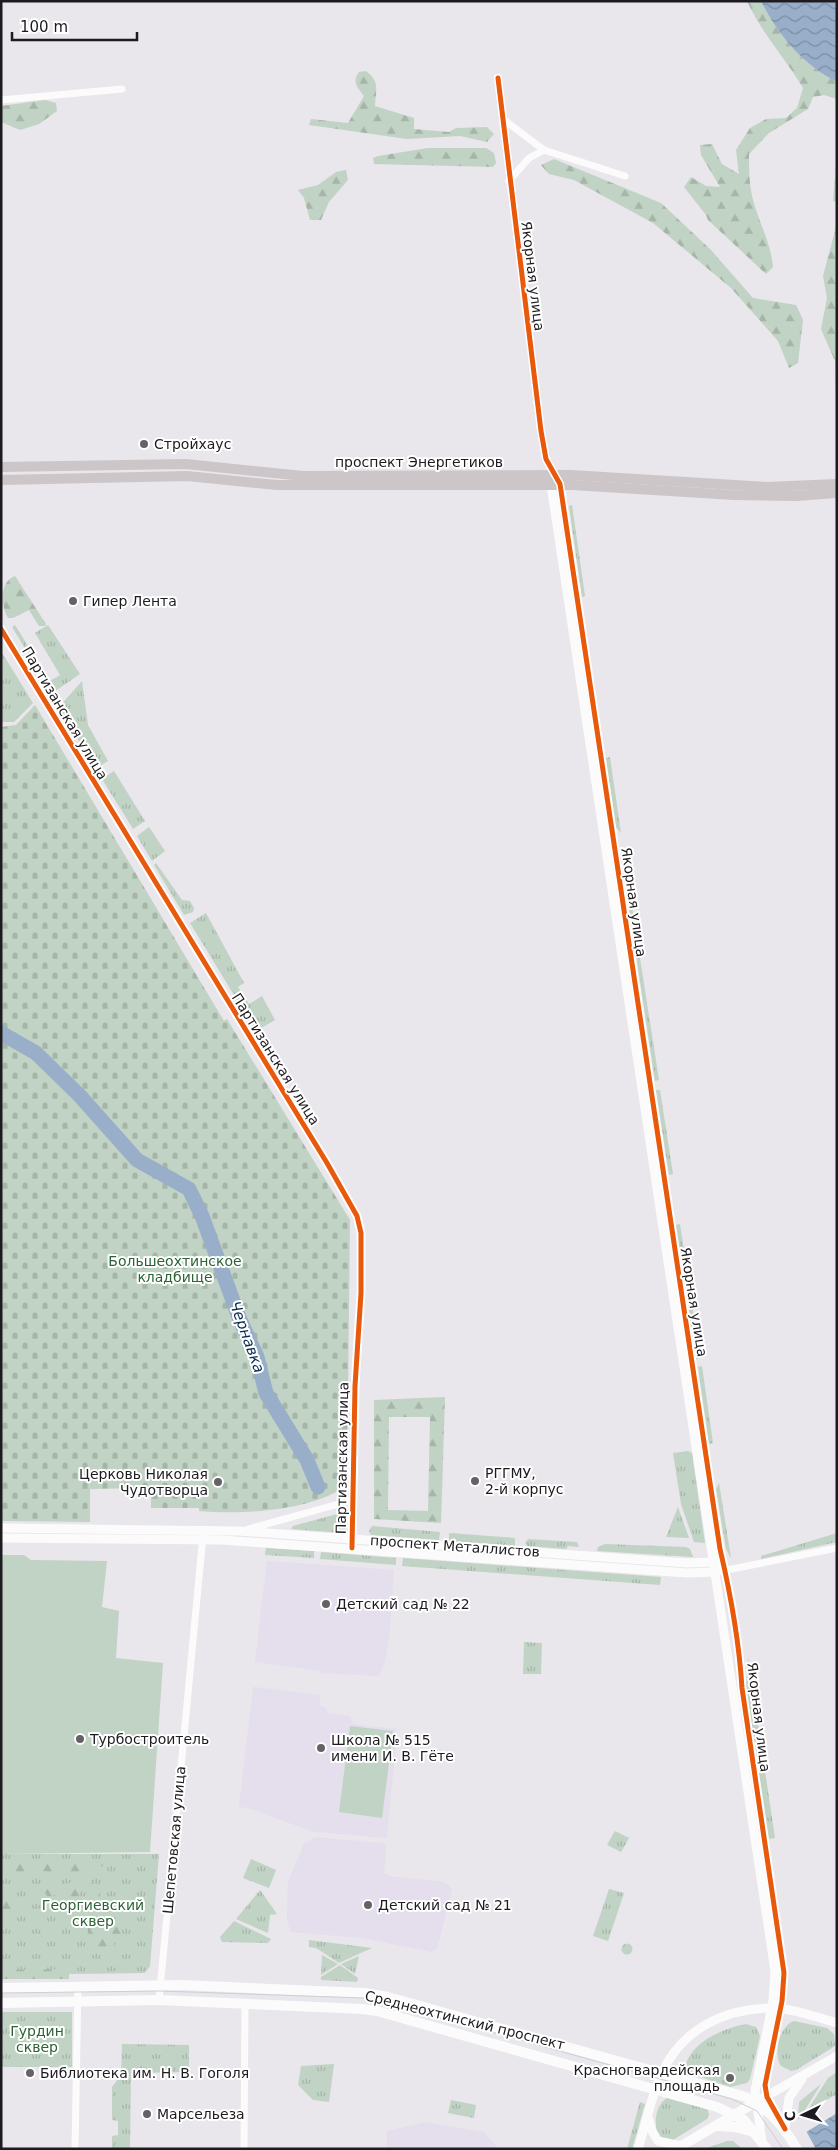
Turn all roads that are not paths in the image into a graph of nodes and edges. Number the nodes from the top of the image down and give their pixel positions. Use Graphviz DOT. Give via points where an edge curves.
graph roads {
  1 [pos="498,78"];
  2 [pos="122,89"];
  3 [pos="1,100"];
  4 [pos="503,119"];
  5 [pos="544,150"];
  6 [pos="625,176"];
  7 [pos="509,182"];
  8 [pos="1,467"];
  9 [pos="1,480"];
  10 [pos="555,481"];
  11 [pos="837,484"];
  12 [pos="837,493"];
  13 [pos="1,629"];
  14 [pos="353,1500"];
  15 [pos="1,1528"];
  16 [pos="239,1531"];
  17 [pos="203,1535"];
  18 [pos="1,1538"];
  19 [pos="352,1544"];
  20 [pos="837,1548"];
  21 [pos="713,1562"];
  22 [pos="726,1570"];
  23 [pos="715,1572"];
  24 [pos="161,1985"];
  25 [pos="78,1986"];
  26 [pos="1,1988"];
  27 [pos="160,2000"];
  28 [pos="78,2002"];
  29 [pos="1,2003"];
  30 [pos="245,2003"];
  31 [pos="776,2009"];
  32 [pos="827,2020"];
  33 [pos="837,2023"];
  34 [pos="837,2030"];
  35 [pos="836,2056"];
  36 [pos="662,2073"];
  37 [pos="807,2073"];
  38 [pos="656,2089"];
  39 [pos="766,2097"];
  40 [pos="756,2102"];
  41 [pos="736,2115"];
  42 [pos="648,2117"];
  43 [pos="715,2126"];
  44 [pos="786,2131"];
  45 [pos="755,2133"];
  46 [pos="765,2146"];
  47 [pos="679,2147"];
  48 [pos="75,2149"];
  49 [pos="244,2149"];
  50 [pos="638,2149"];
  51 [pos="797,2149"];
  1 -- 4 [label="street, Якорная улица"];
  2 -- 3 [label="street"];
  4 -- 5 [label="street"];
  4 -- 7 [label="street, Якорная улица"];
  5 -- 6 [label="street"];
  5 -- 7 [label="street" via="529,158"];
  7 -- 10 [label="street, Якорная улица" via="541,431 546,459"];
  8 -- 10 [label="main road, проспект Энергетиков" via="186,464 303,476"];
  9 -- 10 [label="main road, проспект Энергетиков" via="187,476 277,485"];
  10 -- 11 [label="main road, проспект Энергетиков" via="767,487"];
  10 -- 12 [label="main road, проспект Энергетиков" via="734,495"];
  10 -- 21 [label="street, Якорная улица"];
  10 -- 22 [label="street, Якорная улица" via="720,1549"];
  13 -- 14 [label="street, Партизанская улица" via="357,1216 362,1245"];
  14 -- 16 [label="street"];
  14 -- 19 [label="street, Партизанская улица"];
  15 -- 17 [label="street, проспект Металлистов"];
  16 -- 17 [label="street, проспект Металлистов"];
  16 -- 19 [label="street, проспект Металлистов"];
  17 -- 18 [label="street, проспект Металлистов"];
  17 -- 19 [label="street, проспект Металлистов"];
  17 -- 24 [label="street, Шепетовская улица"];
  19 -- 21 [label="street, проспект Металлистов"];
  19 -- 23 [label="street, проспект Металлистов" via="687,1573"];
  20 -- 22 [label="street"];
  21 -- 22 [label="street"];
  21 -- 23 [label="street, Якорная улица"];
  22 -- 23 [label="street"];
  22 -- 31 [label="street, Якорная улица" via="784,1973"];
  23 -- 31 [label="street, Якорная улица" via="775,1971"];
  24 -- 25 [label="main road, Среднеохтинский проспект"];
  24 -- 27 [label="street, Шепетовская улица"];
  24 -- 36 [label="main road, Среднеохтинский проспект" via="364,1993 411,2003"];
  25 -- 26 [label="main road, Среднеохтинский проспект"];
  25 -- 28 [label="street"];
  27 -- 28 [label="main road, Среднеохтинский проспект"];
  27 -- 30 [label="main road, Среднеохтинский проспект"];
  28 -- 29 [label="main road, Среднеохтинский проспект"];
  28 -- 48 [label="street"];
  30 -- 38 [label="main road, Среднеохтинский проспект" via="384,2013"];
  30 -- 49 [label="street"];
  31 -- 32 [label="street"];
  31 -- 36 [label="street" via="732,2013 702,2026 678,2049"];
  31 -- 39 [label="street, Якорная улица"];
  31 -- 40 [label="street, Якорная улица" via="756,2078"];
  32 -- 33 [label="street"];
  32 -- 34 [label="street"];
  35 -- 37 [label="street"];
  36 -- 38 [label="street"];
  36 -- 40 [label="main road, Среднеохтинский проспект"];
  37 -- 39 [label="street"];
  37 -- 44 [label="street" via="789,2098"];
  38 -- 41 [label="main road, Среднеохтинский проспект"];
  38 -- 42 [label="street"];
  39 -- 40 [label="street"];
  39 -- 44 [label="street"];
  40 -- 41 [label="main road"];
  40 -- 44 [label="main road, Среднеохтинский проспект"];
  40 -- 46 [label="street, Якорная улица"];
  41 -- 43 [label="main road"];
  41 -- 45 [label="main road, Среднеохтинский проспект"];
  42 -- 47 [label="street" via="658,2141"];
  42 -- 50 [label="street"];
  43 -- 45 [label="main road"];
  43 -- 47 [label="main road"];
  44 -- 51 [label="main road, Среднеохтинский проспект"];
  45 -- 46 [label="main road, Среднеохтинский проспект"];
}
